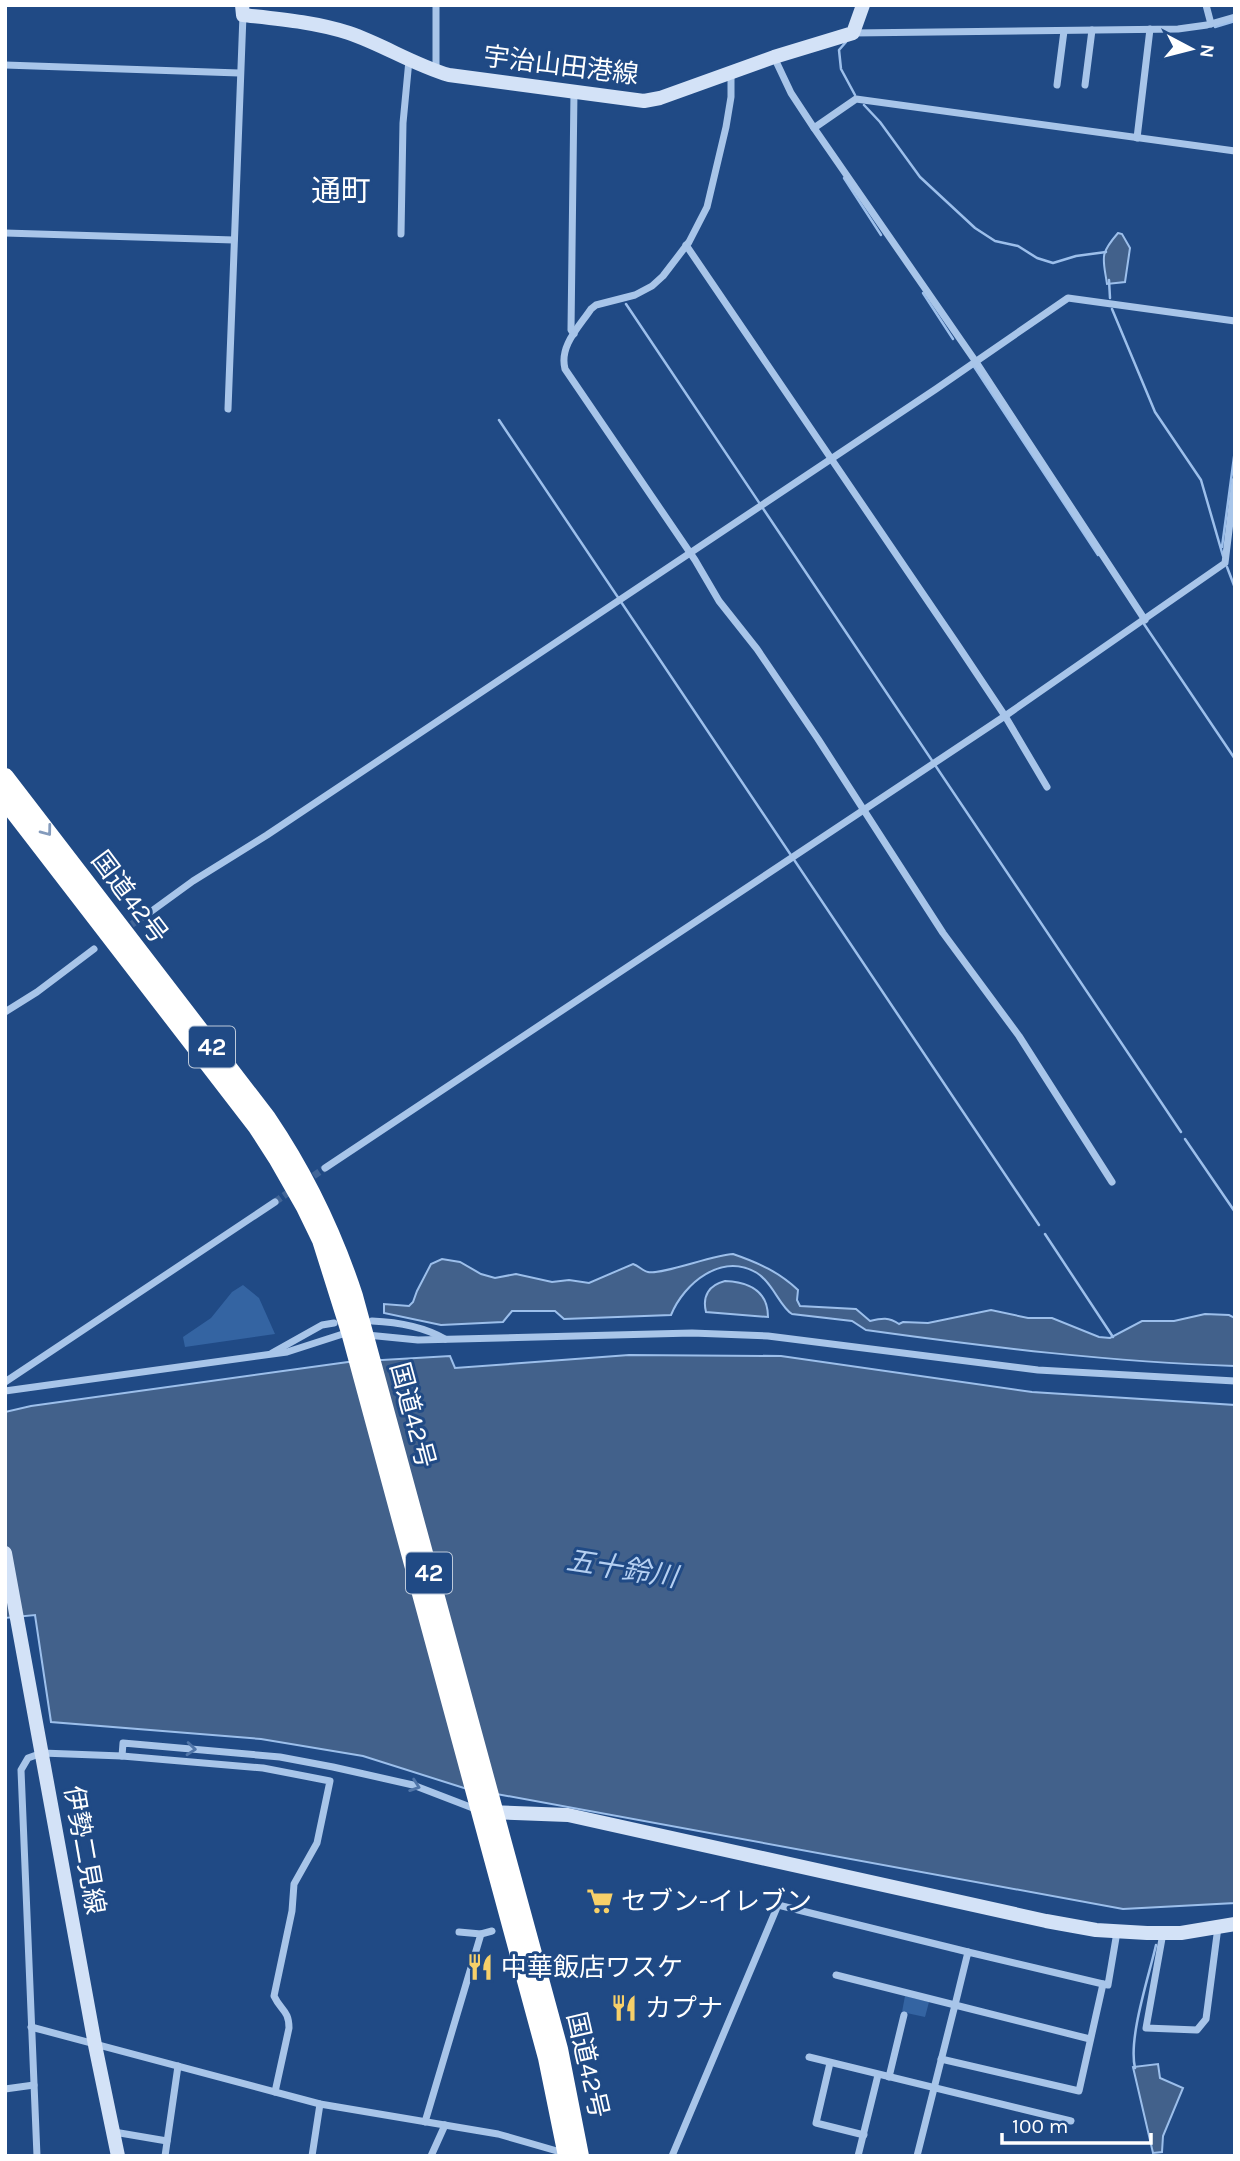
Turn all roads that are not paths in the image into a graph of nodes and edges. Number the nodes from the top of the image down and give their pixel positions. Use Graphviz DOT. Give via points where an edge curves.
graph roads {
  1 [pos="436,5"];
  2 [pos="863,5"];
  3 [pos="1206,5"];
  4 [pos="242,10"];
  5 [pos="1235,17"];
  6 [pos="1211,24"];
  7 [pos="1150,29"];
  8 [pos="1093,30"];
  9 [pos="1064,31"];
  10 [pos="853,33"];
  11 [pos="774,57"];
  12 [pos="409,60"];
  13 [pos="5,65"];
  14 [pos="436,71"];
  15 [pos="731,71"];
  16 [pos="239,73"];
  17 [pos="1057,85"];
  18 [pos="1085,85"];
  19 [pos="574,92"];
  20 [pos="814,128"];
  21 [pos="1137,138"];
  22 [pos="1235,151"];
  23 [pos="5,233"];
  24 [pos="401,234"];
  25 [pos="234,240"];
  26 [pos="686,245"];
  27 [pos="1235,321"];
  28 [pos="574,334"];
  29 [pos="976,362"];
  30 [pos="228,409"];
  31 [pos="831,458"];
  32 [pos="1235,481"];
  33 [pos="690,553"];
  34 [pos="1145,620"];
  35 [pos="1005,716"];
  36 [pos="5,777"];
  37 [pos="1047,787"];
  38 [pos="5,800"];
  39 [pos="863,810"];
  40 [pos="149,913"];
  41 [pos="94,949"];
  42 [pos="5,1012"];
  43 [pos="325,1168"];
  44 [pos="1112,1182"];
  45 [pos="275,1202"];
  46 [pos="357,1334"];
  47 [pos="446,1340"];
  48 [pos="269,1355"];
  49 [pos="1235,1381"];
  50 [pos="5,1382"];
  51 [pos="5,1391"];
  52 [pos="5,1553"];
  53 [pos="42,1753"];
  54 [pos="122,1756"];
  55 [pos="486,1805"];
  56 [pos="1235,1924"];
  57 [pos="1218,1927"];
  58 [pos="492,1931"];
  59 [pos="1117,1932"];
  60 [pos="459,1933"];
  61 [pos="1163,1933"];
  62 [pos="481,1934"];
  63 [pos="968,1952"];
  64 [pos="836,1975"];
  65 [pos="1102,1984"];
  66 [pos="955,2004"];
  67 [pos="904,2015"];
  68 [pos="31,2027"];
  69 [pos="1090,2039"];
  70 [pos="96,2045"];
  71 [pos="809,2057"];
  72 [pos="941,2059"];
  73 [pos="830,2063"];
  74 [pos="178,2066"];
  75 [pos="878,2075"];
  76 [pos="889,2077"];
  77 [pos="34,2085"];
  78 [pos="934,2088"];
  79 [pos="5,2089"];
  80 [pos="275,2092"];
  81 [pos="320,2104"];
  82 [pos="425,2122"];
  83 [pos="1071,2122"];
  84 [pos="445,2125"];
  85 [pos="114,2132"];
  86 [pos="863,2135"];
  87 [pos="167,2141"];
  88 [pos="571,2155"];
  89 [pos="37,2156"];
  90 [pos="118,2156"];
  91 [pos="165,2156"];
  92 [pos="312,2156"];
  93 [pos="431,2156"];
  94 [pos="672,2156"];
  95 [pos="859,2156"];
  96 [pos="917,2156"];
  1 -- 14 [label="street"];
  2 -- 10 [label="main road"];
  3 -- 6 [label="street"];
  4 -- 12 [label="main road, 宇治山田港線" via="323,25"];
  4 -- 16 [label="street"];
  5 -- 6 [label="street"];
  6 -- 7 [label="street"];
  7 -- 8 [label="street"];
  7 -- 21 [label="street"];
  8 -- 9 [label="street"];
  8 -- 18 [label="street"];
  9 -- 10 [label="street"];
  9 -- 17 [label="street"];
  10 -- 11 [label="main road, 宇治山田港線"];
  11 -- 15 [label="main road, 宇治山田港線"];
  11 -- 20 [label="street"];
  12 -- 14 [label="main road, 宇治山田港線"];
  12 -- 24 [label="street"];
  13 -- 16 [label="street"];
  14 -- 19 [label="main road, 宇治山田港線"];
  15 -- 19 [label="main road, 宇治山田港線" via="653,101"];
  15 -- 26 [label="street" via="726,127 707,207"];
  16 -- 25 [label="street"];
  19 -- 28 [label="street"];
  20 -- 21 [label="street" via="856,99"];
  20 -- 29 [label="street"];
  21 -- 22 [label="street"];
  23 -- 25 [label="street"];
  25 -- 30 [label="street"];
  26 -- 28 [label="street" via="652,286 596,305"];
  26 -- 31 [label="street"];
  27 -- 29 [label="street" via="1068,298"];
  28 -- 33 [label="street" via="563,355 565,369"];
  29 -- 31 [label="street"];
  29 -- 34 [label="street"];
  31 -- 33 [label="street"];
  31 -- 35 [label="street"];
  32 -- 34 [label="street" via="1225,563"];
  33 -- 39 [label="street"];
  33 -- 40 [label="street"];
  34 -- 35 [label="street"];
  35 -- 37 [label="street"];
  35 -- 39 [label="street"];
  36 -- 46 [label="highway, 国道42号 / 42, one-way" via="288,1149 330,1228 354,1296"];
  38 -- 46 [label="highway, 国道42号 / 42" via="257,1127 321,1240"];
  39 -- 43 [label="street"];
  39 -- 44 [label="street"];
  41 -- 42 [label="street"];
  45 -- 50 [label="street"];
  46 -- 47 [label="street"];
  46 -- 47 [label="street" via="391,1321"];
  46 -- 48 [label="street"];
  46 -- 48 [label="street" via="321,1325"];
  46 -- 55 [label="highway, 国道42号 / 42"];
  47 -- 49 [label="street" via="692,1333 768,1336 1038,1370"];
  48 -- 51 [label="street"];
  52 -- 53 [label="main road, 伊勢二見線"];
  53 -- 54 [label="street"];
  53 -- 68 [label="street" via="28,1758 21,1770"];
  53 -- 70 [label="main road, 伊勢二見線"];
  54 -- 55 [label="street, one-way" via="123,1743 280,1757"];
  54 -- 80 [label="street" via="264,1768 330,1782 317,1843 294,1884 274,1996 289,2018"];
  55 -- 59 [label="main road" via="568,1815 1046,1921"];
  55 -- 88 [label="highway, 国道42号 / 42"];
  56 -- 57 [label="main road"];
  57 -- 61 [label="main road"];
  57 -- 61 [label="street" via="1206,2020 1197,2030 1146,2028"];
  58 -- 62 [label="street"];
  59 -- 61 [label="main road"];
  59 -- 65 [label="street" via="1108,1985"];
  60 -- 62 [label="street"];
  62 -- 82 [label="street"];
  63 -- 65 [label="street"];
  63 -- 66 [label="street"];
  63 -- 94 [label="street" via="778,1905"];
  64 -- 66 [label="street"];
  65 -- 69 [label="street"];
  66 -- 69 [label="street"];
  66 -- 72 [label="street"];
  67 -- 76 [label="street"];
  68 -- 70 [label="street"];
  68 -- 77 [label="street"];
  69 -- 72 [label="street" via="1079,2091"];
  70 -- 74 [label="street"];
  70 -- 85 [label="main road, 伊勢二見線"];
  71 -- 73 [label="street"];
  72 -- 78 [label="street"];
  73 -- 75 [label="street"];
  73 -- 86 [label="street" via="816,2123"];
  74 -- 80 [label="street"];
  74 -- 87 [label="street"];
  75 -- 76 [label="street"];
  75 -- 86 [label="street"];
  76 -- 78 [label="street"];
  77 -- 79 [label="street"];
  77 -- 89 [label="street"];
  78 -- 83 [label="street"];
  78 -- 96 [label="street"];
  80 -- 81 [label="street"];
  81 -- 82 [label="street"];
  81 -- 92 [label="street"];
  82 -- 84 [label="street"];
  84 -- 88 [label="street" via="498,2134"];
  84 -- 93 [label="street"];
  85 -- 87 [label="street"];
  85 -- 90 [label="main road, 伊勢二見線"];
  86 -- 95 [label="street"];
  87 -- 91 [label="street"];
}
